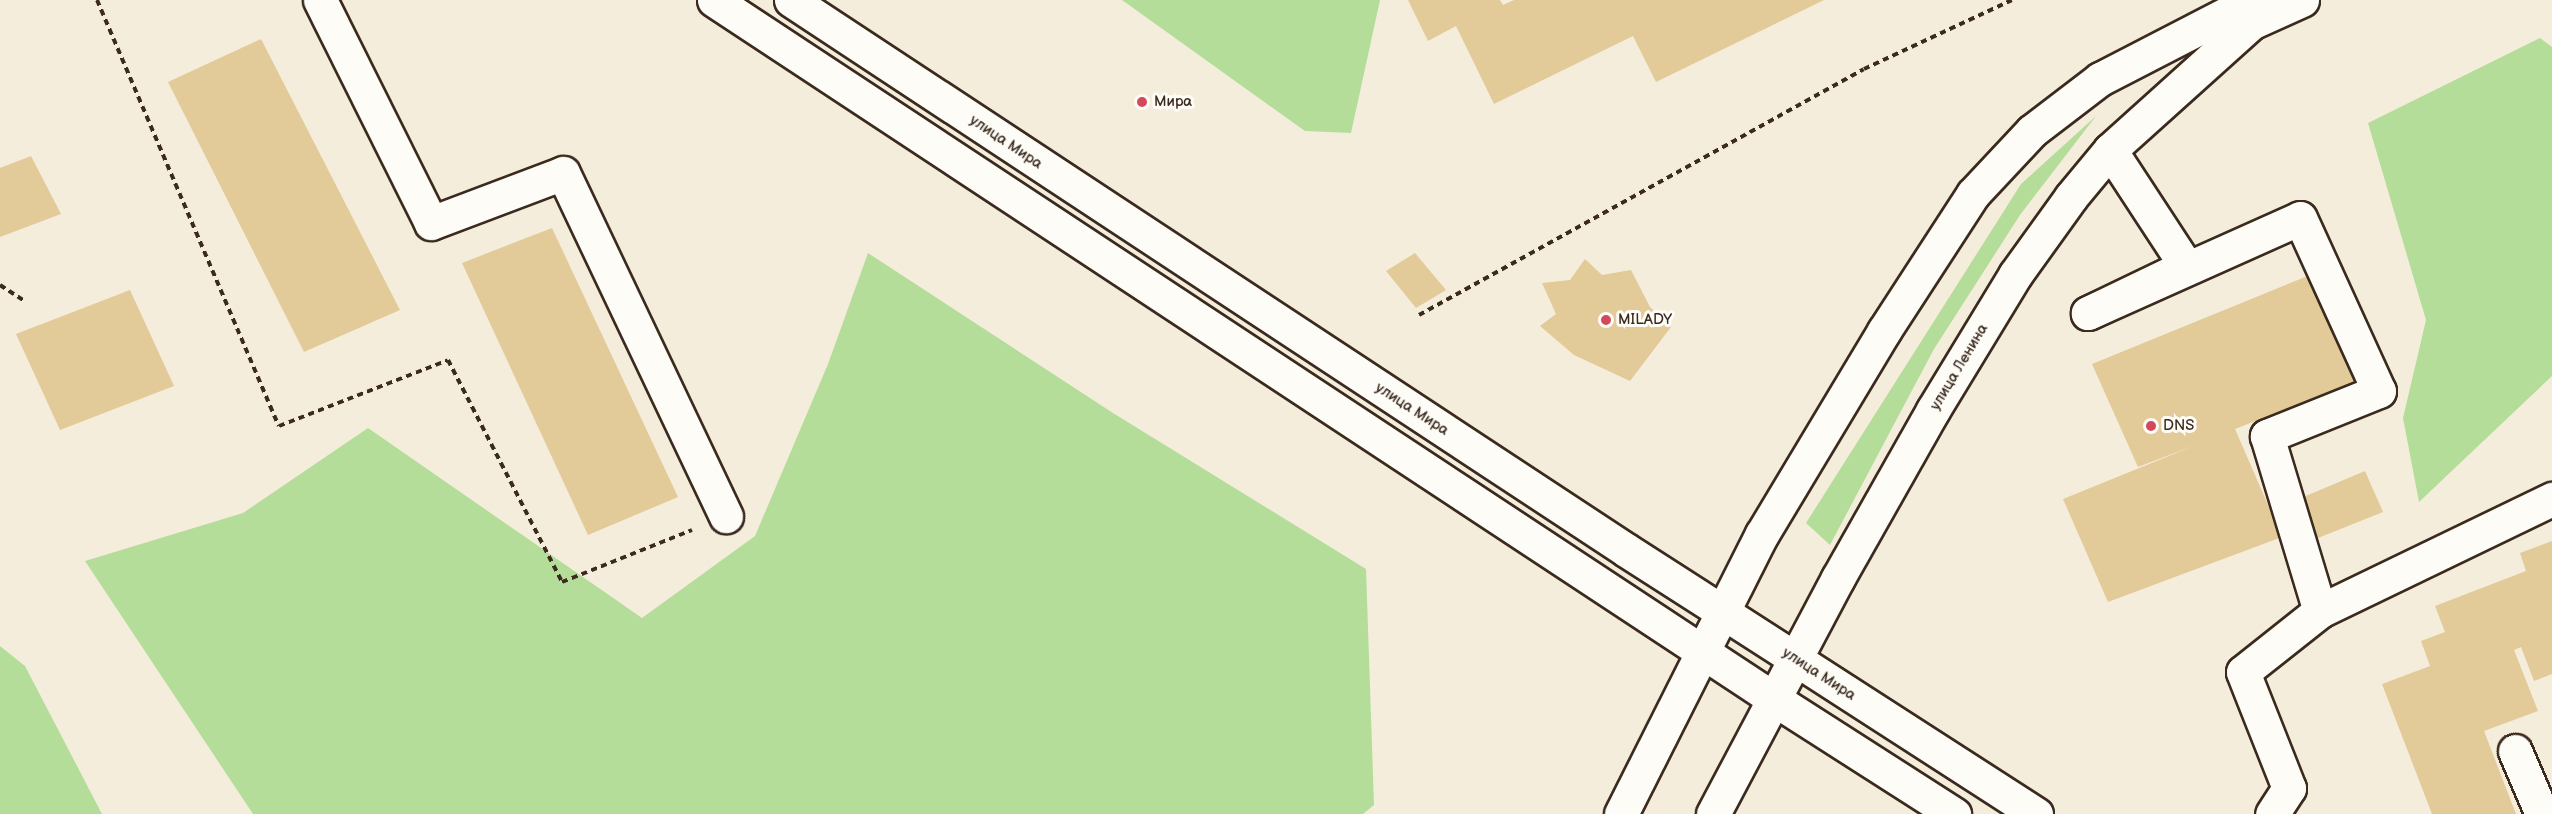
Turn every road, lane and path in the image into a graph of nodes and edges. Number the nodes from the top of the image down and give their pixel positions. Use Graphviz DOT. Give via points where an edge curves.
graph roads {
  1 [pos="97,0"];
  2 [pos="320,0"];
  3 [pos="791,0"];
  4 [pos="2012,0"];
  5 [pos="2253,0"];
  6 [pos="2302,0"];
  7 [pos="735,6"];
  8 [pos="2110,150"];
  9 [pos="0,285"];
  10 [pos="25,301"];
  11 [pos="1419,315"];
  12 [pos="2552,499"];
  13 [pos="726,516"];
  14 [pos="2320,611"];
  15 [pos="1724,612"];
  16 [pos="1702,652"];
  17 [pos="1794,658"];
  18 [pos="1774,699"];
  19 [pos="2515,751"];
  20 [pos="1621,814"];
  21 [pos="1713,814"];
  22 [pos="1954,814"];
  23 [pos="2036,814"];
  24 [pos="2272,814"];
  25 [pos="2542,814"];
  1 -- 13 [label="path" via="279,426 448,360 562,582"];
  2 -- 13 [label="main road" via="431,223 564,173"];
  3 -- 15 [label="main road, улица Мира"];
  4 -- 11 [label="path" via="1864,69"];
  5 -- 15 [label="main road" via="2100,79 2032,131 1973,195 1884,331 1767,526"];
  6 -- 8 [label="main road, улица Ленина" via="2251,23"];
  7 -- 16 [label="main road"];
  8 -- 14 [label="main road" via="2186,266 2088,313 2300,218 2379,391 2267,436"];
  8 -- 17 [label="main road, улица Ленина" via="2071,196 2015,275"];
  9 -- 10 [label="path"];
  12 -- 14 [label="main road"];
  14 -- 24 [label="main road" via="2243,672 2289,788"];
  15 -- 16 [label="main road"];
  15 -- 17 [label="main road, улица Мира"];
  16 -- 18 [label="main road"];
  16 -- 20 [label="main road"];
  17 -- 18 [label="main road, улица Ленина"];
  17 -- 23 [label="main road, улица Мира"];
  18 -- 21 [label="main road, улица Ленина"];
  18 -- 22 [label="main road"];
  19 -- 25 [label="main road"];
}
